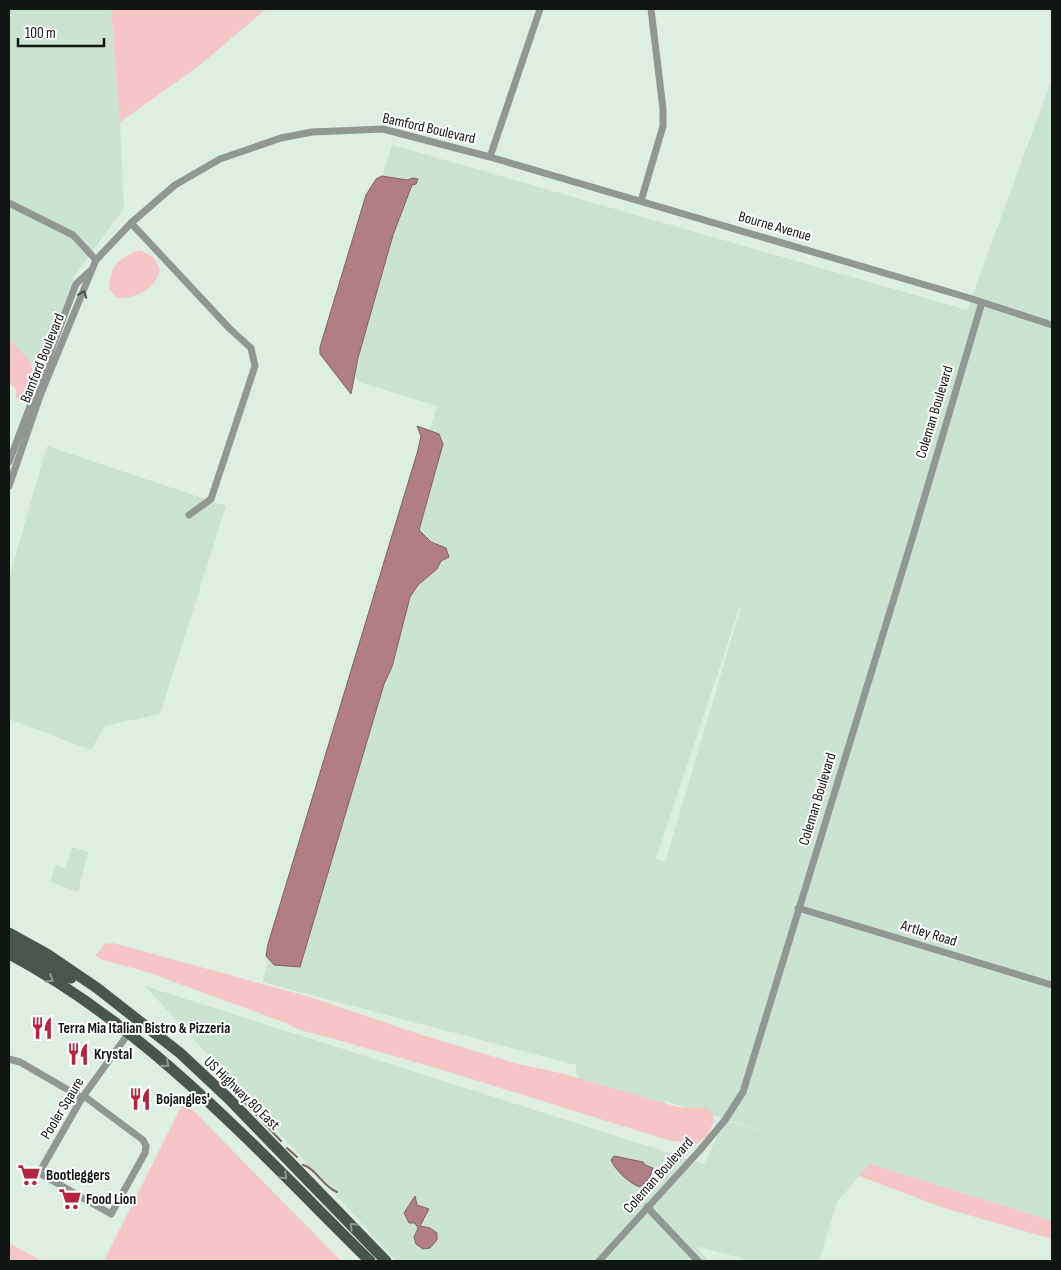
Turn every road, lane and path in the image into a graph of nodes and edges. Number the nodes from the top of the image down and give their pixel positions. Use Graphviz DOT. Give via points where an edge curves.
graph roads {
  1 [pos="540,9"];
  2 [pos="651,9"];
  3 [pos="490,157"];
  4 [pos="641,201"];
  5 [pos="9,203"];
  6 [pos="131,222"];
  7 [pos="96,260"];
  8 [pos="92,269"];
  9 [pos="982,302"];
  10 [pos="1052,325"];
  11 [pos="9,462"];
  12 [pos="9,486"];
  13 [pos="189,515"];
  14 [pos="798,908"];
  15 [pos="9,935"];
  16 [pos="12,957"];
  17 [pos="1052,985"];
  18 [pos="128,1034"];
  19 [pos="9,1059"];
  20 [pos="83,1097"];
  21 [pos="647,1207"];
  22 [pos="370,1261"];
  23 [pos="386,1261"];
  24 [pos="599,1261"];
  25 [pos="698,1261"];
  1 -- 3 [label="street, Bamford Boulevard"];
  2 -- 4 [label="street" via="663,126"];
  3 -- 4 [label="street, Bourne Avenue"];
  3 -- 6 [label="street, Bamford Boulevard" via="383,129 312,132 281,138 220,159 175,185"];
  4 -- 9 [label="street, Bourne Avenue"];
  5 -- 7 [label="street" via="73,235"];
  6 -- 7 [label="street, Bamford Boulevard"];
  6 -- 13 [label="street" via="251,348 254,356 254,366 211,499"];
  7 -- 8 [label="street, Bamford Boulevard"];
  8 -- 11 [label="street, Bamford Boulevard" via="76,284"];
  12 -- 8 [label="street, Bamford Boulevard, one-way" via="40,396"];
  9 -- 10 [label="street, Bourne Avenue"];
  9 -- 14 [label="street, Coleman Boulevard"];
  14 -- 17 [label="street, Artley Road"];
  14 -- 21 [label="street, Coleman Boulevard" via="738,1100 700,1150"];
  23 -- 15 [label="main road, US Highway 80 East, one-way" via="180,1053 108,996"];
  16 -- 18 [label="main road, US Highway 80 East, one-way" via="75,994"];
  18 -- 20 [label="street, Pooler Sqaure"];
  18 -- 22 [label="main road, US Highway 80 East, one-way" via="170,1067"];
  19 -- 20 [label="street"];
  20 -- 20 [label="street, Pooler Sqaure" via="39,1173 111,1214 146,1146 143,1140"];
  21 -- 24 [label="street, Coleman Boulevard"];
  21 -- 25 [label="street"];
}
